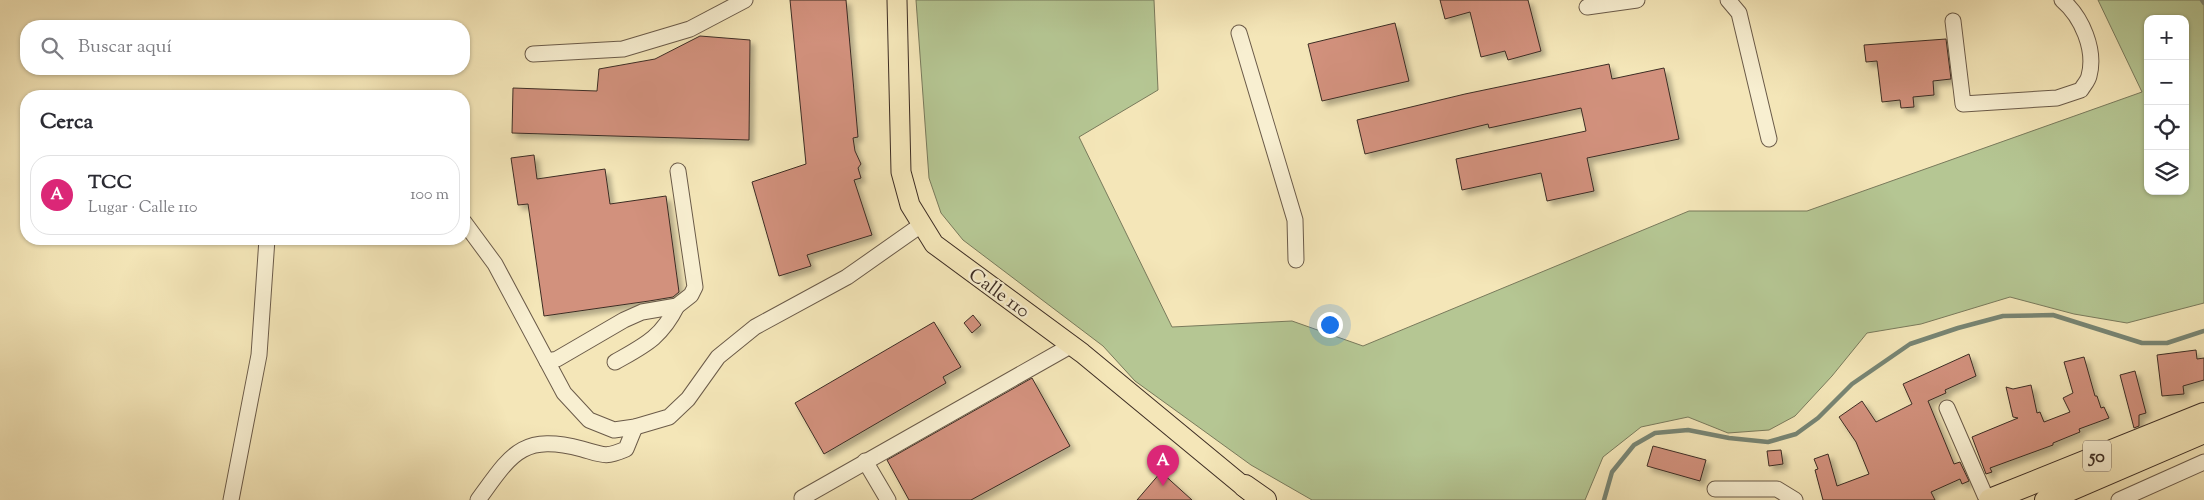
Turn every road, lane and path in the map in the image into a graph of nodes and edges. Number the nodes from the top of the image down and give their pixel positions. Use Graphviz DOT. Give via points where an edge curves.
graph roads {
  1 [pos="745,0"];
  2 [pos="897,0"];
  3 [pos="1636,0"];
  4 [pos="1728,0"];
  5 [pos="2062,0"];
  6 [pos="1587,7"];
  7 [pos="1953,21"];
  8 [pos="1239,33"];
  9 [pos="534,54"];
  10 [pos="1769,139"];
  11 [pos="678,171"];
  12 [pos="921,225"];
  13 [pos="470,230"];
  14 [pos="267,245"];
  15 [pos="1296,260"];
  16 [pos="677,306"];
  17 [pos="1072,345"];
  18 [pos="548,361"];
  19 [pos="615,362"];
  20 [pos="1947,408"];
  21 [pos="2204,414"];
  22 [pos="635,427"];
  23 [pos="2196,436"];
  24 [pos="865,460"];
  25 [pos="2201,463"];
  26 [pos="1715,489"];
  27 [pos="1253,493"];
  28 [pos="802,498"];
  29 [pos="231,500"];
  30 [pos="478,500"];
  31 [pos="888,500"];
  32 [pos="1265,500"];
  33 [pos="1795,500"];
  34 [pos="1988,500"];
  35 [pos="2046,500"];
  36 [pos="2119,500"];
  1 -- 9 [label="street" via="690,29 623,49"];
  2 -- 12 [label="main road, Calle 110" via="901,172 910,205"];
  3 -- 6 [label="street"];
  4 -- 10 [label="street" via="1739,13"];
  5 -- 7 [label="street" via="2083,28 2091,49 2089,77 2081,90 2057,98 1963,104"];
  8 -- 15 [label="street" via="1295,220"];
  11 -- 16 [label="street" via="695,287 691,295"];
  12 -- 17 [label="main road, Calle 110" via="934,244"];
  12 -- 22 [label="street" via="847,277 755,327 718,357 688,399 668,416"];
  13 -- 18 [label="street" via="495,264"];
  14 -- 29 [label="street" via="259,355"];
  16 -- 18 [label="street" via="642,312"];
  16 -- 19 [label="street" via="670,321 653,340"];
  17 -- 24 [label="street"];
  17 -- 27 [label="main road, Calle 110"];
  18 -- 22 [label="street" via="564,393 589,420 614,430"];
  20 -- 34 [label="street"];
  21 -- 34 [label="highway, 50"];
  22 -- 30 [label="street" via="626,449 610,457 558,444 539,443 522,450 506,462"];
  23 -- 25 [label="street"];
  23 -- 35 [label="highway, 50"];
  24 -- 28 [label="street"];
  24 -- 31 [label="street"];
  25 -- 36 [label="street"];
  26 -- 33 [label="street" via="1778,489"];
  27 -- 32 [label="highway"];
}
